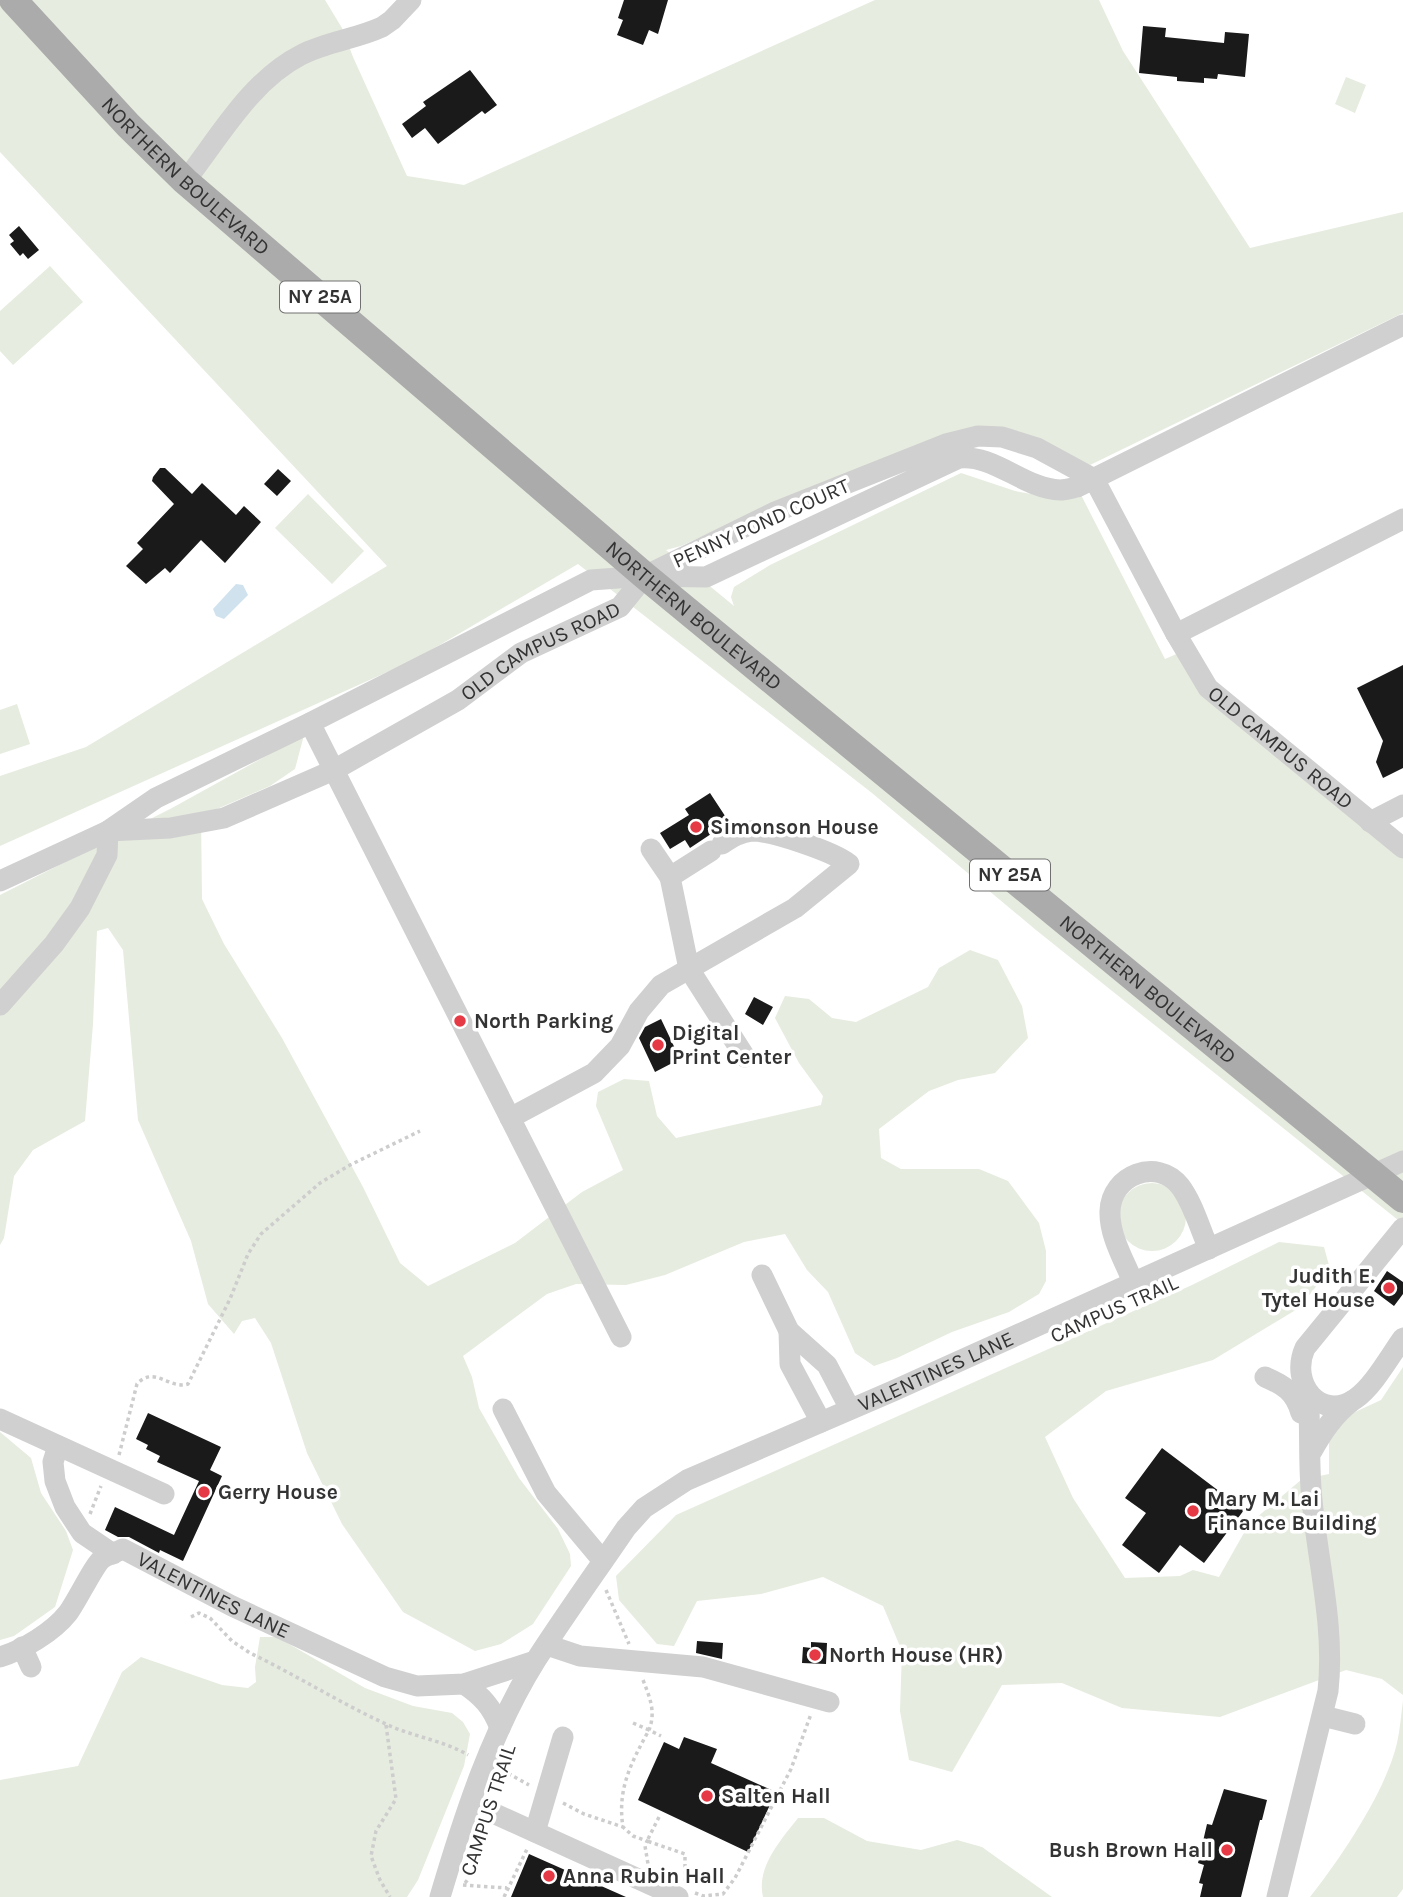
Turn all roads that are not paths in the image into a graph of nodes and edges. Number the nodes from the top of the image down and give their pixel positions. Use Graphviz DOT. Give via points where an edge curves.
graph roads {
  1 [pos="13,0"];
  2 [pos="411,0"];
  3 [pos="185,181"];
  4 [pos="1403,325"];
  5 [pos="1094,479"];
  6 [pos="1403,519"];
  7 [pos="645,576"];
  8 [pos="1176,634"];
  9 [pos="310,723"];
  10 [pos="334,771"];
  11 [pos="1403,805"];
  12 [pos="1370,822"];
  13 [pos="108,831"];
  14 [pos="652,849"];
  15 [pos="1403,849"];
  16 [pos="670,877"];
  17 [pos="0,881"];
  18 [pos="689,969"];
  19 [pos="0,1005"];
  20 [pos="745,1057"];
  21 [pos="510,1118"];
  22 [pos="1403,1161"];
  23 [pos="1374,1176"];
  24 [pos="1403,1199"];
  25 [pos="1403,1228"];
  26 [pos="1209,1250"];
  27 [pos="762,1275"];
  28 [pos="1133,1282"];
  29 [pos="789,1331"];
  30 [pos="621,1337"];
  31 [pos="1312,1338"];
  32 [pos="1403,1338"];
  33 [pos="1308,1393"];
  34 [pos="1352,1401"];
  35 [pos="503,1409"];
  36 [pos="850,1409"];
  37 [pos="0,1419"];
  38 [pos="821,1422"];
  39 [pos="58,1446"];
  40 [pos="1311,1453"];
  41 [pos="164,1494"];
  42 [pos="113,1554"];
  43 [pos="602,1571"];
  44 [pos="22,1647"];
  45 [pos="541,1653"];
  46 [pos="0,1657"];
  47 [pos="31,1667"];
  48 [pos="464,1684"];
  49 [pos="823,1700"];
  50 [pos="1322,1716"];
  51 [pos="1355,1724"];
  52 [pos="500,1728"];
  53 [pos="563,1737"];
  54 [pos="477,1806"];
  55 [pos="535,1832"];
  56 [pos="450,1895"];
  57 [pos="678,1897"];
  58 [pos="1277,1897"];
  1 -- 3 [label="main road, NORTHERN BOULEVARD / NY 25A"];
  2 -- 3 [label="street" via="382,27 300,56 268,78"];
  3 -- 7 [label="main road, NORTHERN BOULEVARD / NY 25A"];
  4 -- 5 [label="street, PENNY POND COURT"];
  5 -- 7 [label="street, PENNY POND COURT" via="1061,490 968,457 959,458 706,578"];
  5 -- 7 [label="street, PENNY POND COURT" via="1037,448 1002,437 978,436 946,444 775,512"];
  5 -- 8 [label="street, OLD CAMPUS ROAD"];
  6 -- 8 [label="street"];
  7 -- 9 [label="street, OLD CAMPUS ROAD" via="591,580"];
  7 -- 10 [label="street, OLD CAMPUS ROAD" via="620,607 521,653 458,700"];
  7 -- 23 [label="main road, NORTHERN BOULEVARD / NY 25A"];
  8 -- 12 [label="street, OLD CAMPUS ROAD" via="1216,697"];
  9 -- 10 [label="street"];
  9 -- 13 [label="street, OLD CAMPUS ROAD" via="156,798"];
  10 -- 13 [label="street, OLD CAMPUS ROAD" via="223,818 170,828"];
  10 -- 21 [label="street"];
  11 -- 12 [label="street"];
  12 -- 15 [label="street, OLD CAMPUS ROAD"];
  13 -- 17 [label="street, OLD CAMPUS ROAD"];
  13 -- 19 [label="street" via="107,855 80,908"];
  14 -- 16 [label="street"];
  16 -- 18 [label="street"];
  16 -- 18 [label="street" via="750,831 839,856 849,864 795,908"];
  18 -- 20 [label="street"];
  18 -- 21 [label="street" via="661,985 639,1011 620,1046 594,1073"];
  21 -- 30 [label="street"];
  22 -- 23 [label="street, VALENTINES LANE"];
  23 -- 24 [label="main road, NORTHERN BOULEVARD / NY 25A"];
  23 -- 26 [label="street, VALENTINES LANE"];
  25 -- 31 [label="street"];
  26 -- 28 [label="street, VALENTINES LANE"];
  26 -- 28 [label="street" via="1180,1187 1155,1172 1136,1174 1120,1185 1110,1207 1119,1250"];
  27 -- 29 [label="street"];
  28 -- 36 [label="street, VALENTINES LANE"];
  29 -- 36 [label="street" via="827,1364"];
  29 -- 38 [label="street" via="790,1364"];
  31 -- 33 [label="street" via="1299,1371"];
  31 -- 40 [label="street" via="1265,1377 1281,1383 1298,1402"];
  32 -- 34 [label="street"];
  33 -- 34 [label="street" via="1328,1405"];
  33 -- 40 [label="street"];
  34 -- 40 [label="street" via="1321,1433"];
  35 -- 43 [label="street" via="546,1493"];
  36 -- 38 [label="street, VALENTINES LANE"];
  37 -- 39 [label="street"];
  38 -- 43 [label="street, VALENTINES LANE" via="660,1495 626,1528"];
  39 -- 41 [label="street"];
  39 -- 42 [label="street" via="53,1462 55,1480 65,1507 82,1533"];
  40 -- 50 [label="street" via="1311,1496 1331,1635"];
  42 -- 44 [label="street, VALENTINES LANE" via="101,1558 66,1615"];
  42 -- 48 [label="street, VALENTINES LANE" via="124,1549 232,1606 385,1677 417,1686"];
  43 -- 45 [label="street, VALENTINES LANE"];
  44 -- 46 [label="street, VALENTINES LANE"];
  44 -- 47 [label="street"];
  45 -- 48 [label="street, VALENTINES LANE"];
  45 -- 49 [label="street" via="703,1667"];
  45 -- 52 [label="street, VALENTINES LANE"];
  48 -- 52 [label="street" via="493,1710"];
  50 -- 51 [label="street"];
  50 -- 58 [label="street"];
  52 -- 54 [label="street, VALENTINES LANE"];
  53 -- 55 [label="street"];
  54 -- 55 [label="street"];
  54 -- 56 [label="street, VALENTINES LANE" via="457,1838"];
  55 -- 57 [label="street"];
}
